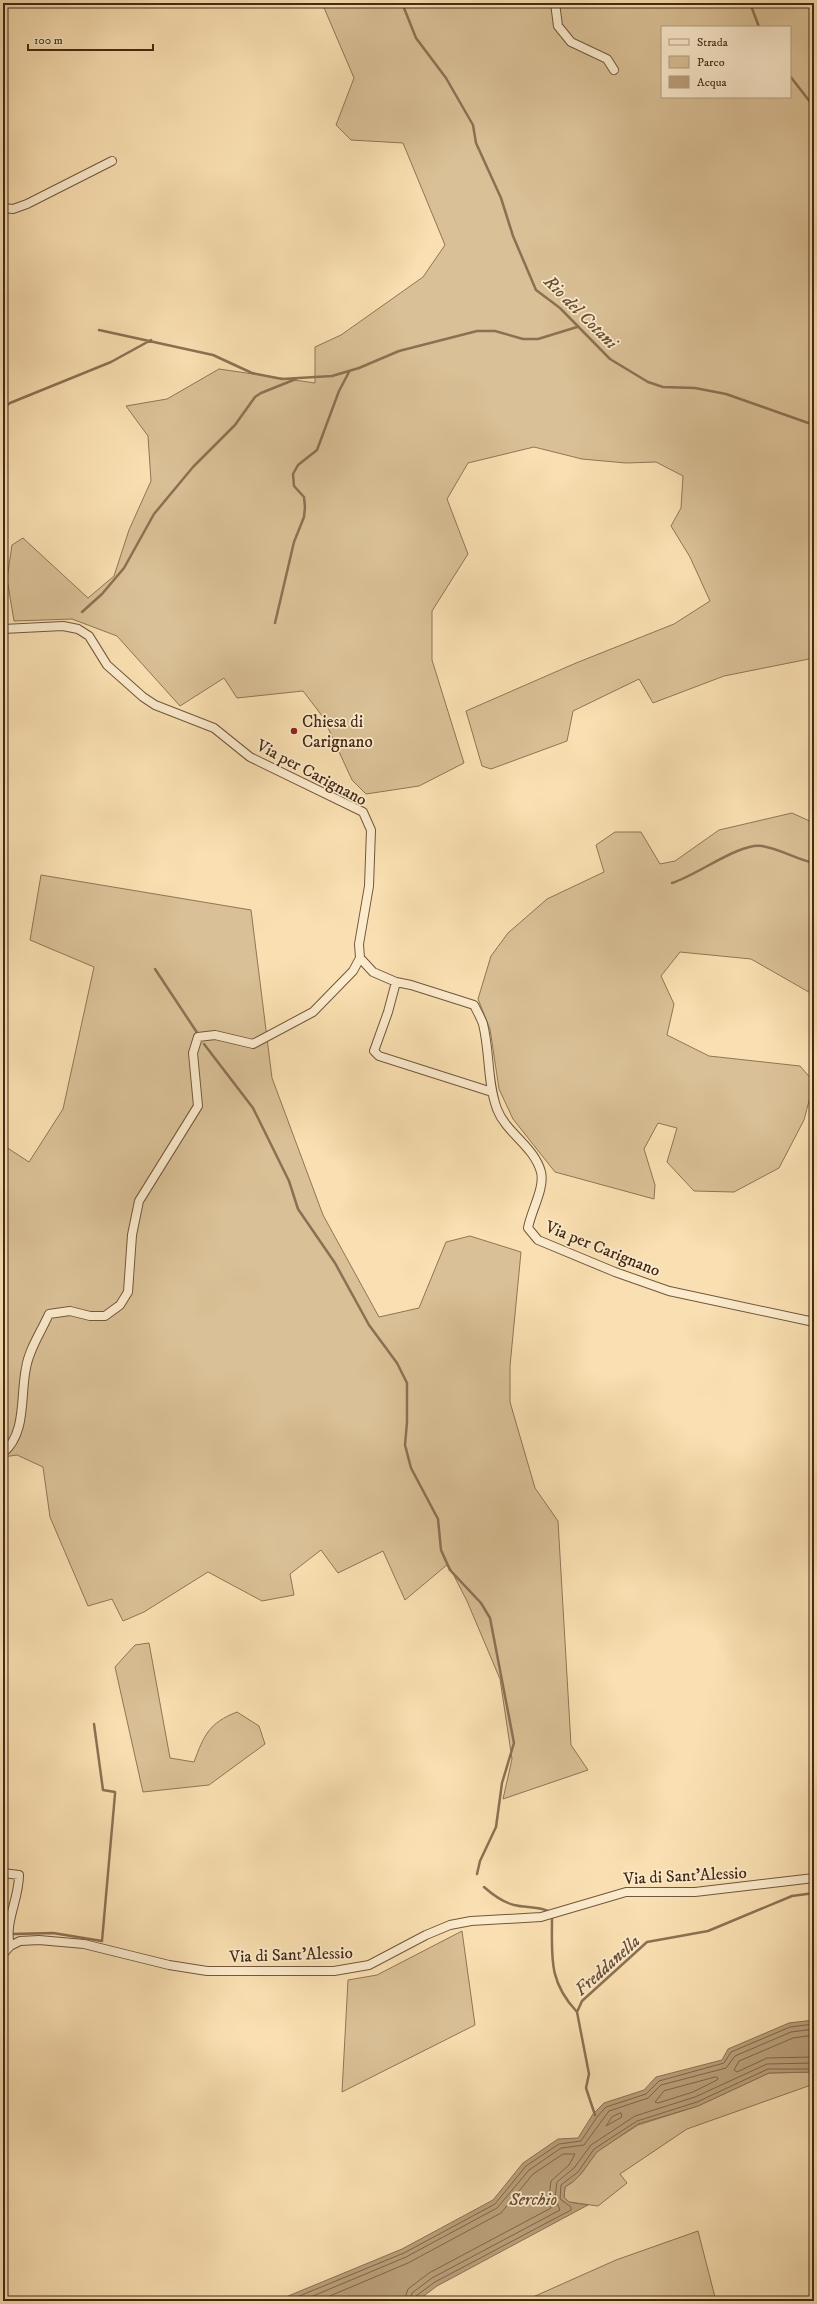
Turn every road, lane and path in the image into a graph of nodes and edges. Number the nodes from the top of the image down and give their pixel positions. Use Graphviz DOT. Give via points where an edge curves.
graph roads {
  1 [pos="555,3"];
  2 [pos="614,70"];
  3 [pos="112,161"];
  4 [pos="3,208"];
  5 [pos="3,629"];
  6 [pos="360,958"];
  7 [pos="396,982"];
  8 [pos="492,1092"];
  9 [pos="814,1322"];
  10 [pos="3,1453"];
  11 [pos="3,1872"];
  12 [pos="814,1878"];
  13 [pos="10,1946"];
  14 [pos="3,1954"];
  1 -- 2 [label="street" via="558,26 571,42 607,59"];
  3 -- 4 [label="street" via="27,204"];
  5 -- 6 [label="street, Via per Carignano" via="63,626 78,629 89,636 107,665 142,697 155,705 214,728 250,757 364,812 371,830 370,886 359,944"];
  6 -- 7 [label="street, Via per Carignano" via="373,972"];
  6 -- 10 [label="street" via="353,971 313,1012 253,1044 215,1035 198,1037 193,1053 198,1106 139,1201 132,1235 128,1292 120,1305 105,1316 90,1316 70,1311 49,1314 30,1352 21,1417 12,1445"];
  7 -- 8 [label="street, Via per Carignano" via="474,1005 483,1024"];
  7 -- 8 [label="street" via="374,1051 379,1056"];
  8 -- 9 [label="street, Via per Carignano" via="497,1110 527,1147 540,1171 542,1182 528,1228 538,1240 615,1272 669,1290"];
  11 -- 13 [label="street" via="19,1876 19,1887 9,1922"];
  12 -- 13 [label="street, Via di Sant'Alessio" via="695,1892 626,1892 541,1917 471,1921 450,1925 369,1965 334,1971 207,1971 64,1941 29,1940"];
  13 -- 14 [label="street"];
}
